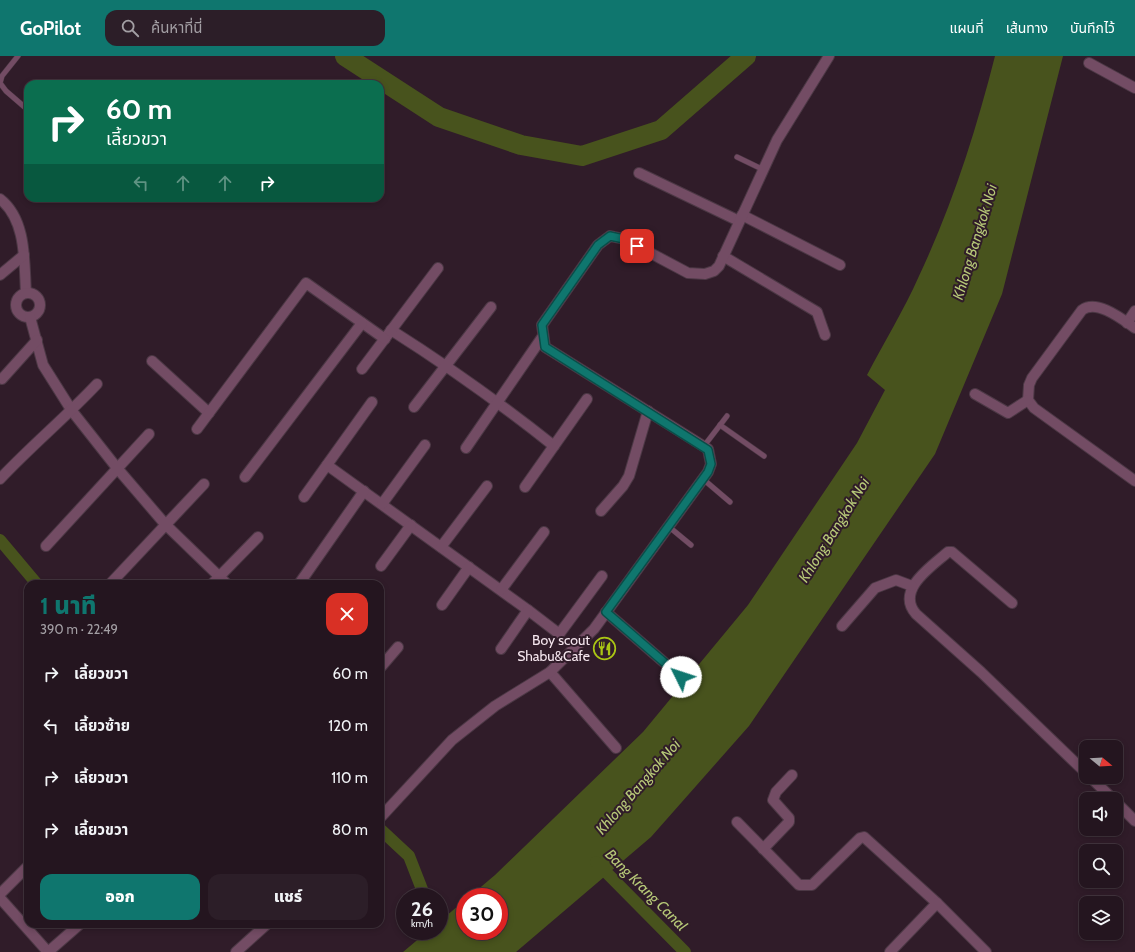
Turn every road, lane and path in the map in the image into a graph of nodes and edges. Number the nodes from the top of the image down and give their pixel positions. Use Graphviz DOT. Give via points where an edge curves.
graph roads {
  1 [pos="18,56"];
  2 [pos="829,56"];
  3 [pos="1089,63"];
  4 [pos="1135,88"];
  5 [pos="24,107"];
  6 [pos="737,156"];
  7 [pos="764,170"];
  8 [pos="639,173"];
  9 [pos="0,199"];
  10 [pos="741,218"];
  11 [pos="24,255"];
  12 [pos="723,256"];
  13 [pos="840,265"];
  14 [pos="438,268"];
  15 [pos="0,275"];
  16 [pos="26,293"];
  17 [pos="491,307"];
  18 [pos="1135,311"];
  19 [pos="30,317"];
  20 [pos="362,323"];
  21 [pos="1131,325"];
  22 [pos="391,330"];
  23 [pos="825,335"];
  24 [pos="543,336"];
  25 [pos="385,339"];
  26 [pos="37,340"];
  27 [pos="152,361"];
  28 [pos="446,365"];
  29 [pos="362,369"];
  30 [pos="2,379"];
  31 [pos="97,384"];
  32 [pos="975,394"];
  33 [pos="587,399"];
  34 [pos="1028,400"];
  35 [pos="498,401"];
  36 [pos="372,402"];
  37 [pos="414,407"];
  38 [pos="72,411"];
  39 [pos="648,411"];
  40 [pos="209,412"];
  41 [pos="727,416"];
  42 [pos="720,425"];
  43 [pos="197,429"];
  44 [pos="149,434"];
  45 [pos="425,445"];
  46 [pos="554,446"];
  47 [pos="704,446"];
  48 [pos="466,448"];
  49 [pos="764,456"];
  50 [pos="327,465"];
  51 [pos="117,468"];
  52 [pos="245,477"];
  53 [pos="0,479"];
  54 [pos="703,479"];
  55 [pos="1135,481"];
  56 [pos="204,484"];
  57 [pos="486,486"];
  58 [pos="525,486"];
  59 [pos="364,491"];
  60 [pos="304,497"];
  61 [pos="730,502"];
  62 [pos="382,504"];
  63 [pos="601,511"];
  64 [pos="165,524"];
  65 [pos="411,525"];
  66 [pos="668,526"];
  67 [pos="544,532"];
  68 [pos="258,537"];
  69 [pos="691,545"];
  70 [pos="46,546"];
  71 [pos="441,547"];
  72 [pos="381,566"];
  73 [pos="469,567"];
  74 [pos="219,576"];
  75 [pos="602,576"];
  76 [pos="114,580"];
  77 [pos="216,580"];
  78 [pos="223,580"];
  79 [pos="302,580"];
  80 [pos="912,586"];
  81 [pos="501,590"];
  82 [pos="1012,603"];
  83 [pos="442,605"];
  84 [pos="528,610"];
  85 [pos="606,612"];
  86 [pos="842,626"];
  87 [pos="398,647"];
  88 [pos="501,649"];
  89 [pos="384,663"];
  90 [pos="550,672"];
  91 [pos="681,677"];
  92 [pos="616,748"];
  93 [pos="1079,766"];
  94 [pos="792,776"];
  95 [pos="1097,784"];
  96 [pos="1106,792"];
  97 [pos="1123,809"];
  98 [pos="384,814"];
  99 [pos="1135,821"];
  100 [pos="738,822"];
  101 [pos="764,849"];
  102 [pos="24,870"];
  103 [pos="0,894"];
  104 [pos="0,898"];
  105 [pos="937,903"];
  106 [pos="24,925"];
  107 [pos="27,928"];
  108 [pos="75,928"];
  109 [pos="263,928"];
  110 [pos="48,952"];
  111 [pos="236,952"];
  112 [pos="890,952"];
  113 [pos="986,952"];
  1 -- 5 [label="lane" via="2,76 0,83 6,92"];
  2 -- 7 [label="street" via="778,140"];
  3 -- 4 [label="street"];
  6 -- 7 [label="lane"];
  7 -- 10 [label="street"];
  8 -- 10 [label="street"];
  9 -- 11 [label="street" via="16,220"];
  10 -- 12 [label="street"];
  10 -- 13 [label="street"];
  11 -- 15 [label="street"];
  11 -- 16 [label="street"];
  12 -- 23 [label="street" via="818,312"];
  12 -- 24 [label="street" via="714,271 704,274 688,273 624,239 610,236 598,245 542,325"];
  14 -- 22 [label="street"];
  16 -- 19 [label="street" via="35,295 40,303 38,312"];
  16 -- 19 [label="street" via="18,298 16,307 21,315"];
  17 -- 28 [label="street"];
  18 -- 21 [label="street"];
  19 -- 26 [label="street"];
  20 -- 25 [label="street"];
  20 -- 40 [label="street" via="306,284"];
  20 -- 52 [label="street"];
  21 -- 34 [label="street" via="1098,307 1091,306 1082,310 1032,378"];
  22 -- 25 [label="street"];
  22 -- 28 [label="street"];
  24 -- 35 [label="street"];
  24 -- 39 [label="street" via="545,347"];
  25 -- 29 [label="street"];
  26 -- 30 [label="street"];
  26 -- 38 [label="street" via="43,365"];
  27 -- 40 [label="street"];
  28 -- 35 [label="street"];
  28 -- 37 [label="street"];
  31 -- 38 [label="street"];
  32 -- 34 [label="street" via="1008,413"];
  33 -- 46 [label="street"];
  34 -- 55 [label="street" via="1034,408"];
  35 -- 46 [label="street"];
  35 -- 48 [label="street"];
  36 -- 50 [label="street"];
  38 -- 51 [label="street"];
  38 -- 53 [label="street" via="29,448"];
  39 -- 47 [label="street"];
  39 -- 63 [label="street" via="629,476"];
  40 -- 43 [label="street"];
  41 -- 42 [label="lane"];
  42 -- 47 [label="lane"];
  42 -- 49 [label="lane"];
  44 -- 51 [label="street"];
  45 -- 62 [label="street"];
  46 -- 58 [label="street"];
  47 -- 54 [label="street" via="708,450 711,464"];
  50 -- 59 [label="street"];
  50 -- 60 [label="street"];
  51 -- 64 [label="street"];
  51 -- 70 [label="street"];
  54 -- 61 [label="lane"];
  54 -- 66 [label="street"];
  56 -- 64 [label="street"];
  57 -- 71 [label="street"];
  59 -- 62 [label="street"];
  59 -- 79 [label="street"];
  62 -- 65 [label="street"];
  64 -- 74 [label="street"];
  64 -- 76 [label="street"];
  65 -- 71 [label="street"];
  65 -- 72 [label="street"];
  66 -- 69 [label="lane"];
  66 -- 85 [label="street"];
  67 -- 81 [label="street"];
  68 -- 74 [label="street"];
  71 -- 73 [label="street"];
  73 -- 81 [label="street"];
  73 -- 83 [label="street"];
  74 -- 77 [label="street"];
  74 -- 78 [label="street"];
  75 -- 84 [label="street" via="559,634"];
  80 -- 82 [label="street" via="948,552 952,552"];
  80 -- 86 [label="street" via="896,580 875,588"];
  80 -- 93 [label="street" via="910,603 916,614"];
  81 -- 84 [label="street"];
  84 -- 88 [label="street"];
  85 -- 90 [label="street" via="594,629"];
  85 -- 91 [label="street"];
  87 -- 89 [label="street"];
  90 -- 92 [label="street"];
  90 -- 98 [label="street" via="495,706 452,740"];
  94 -- 101 [label="street" via="776,792 773,800 789,818 789,822"];
  95 -- 96 [label="street"];
  97 -- 99 [label="street"];
  100 -- 101 [label="street"];
  101 -- 105 [label="street" via="797,884 809,886 864,837"];
  102 -- 103 [label="street"];
  104 -- 106 [label="street"];
  105 -- 112 [label="street"];
  105 -- 113 [label="street"];
  107 -- 110 [label="street"];
  108 -- 110 [label="street"];
  109 -- 111 [label="street"];
}
